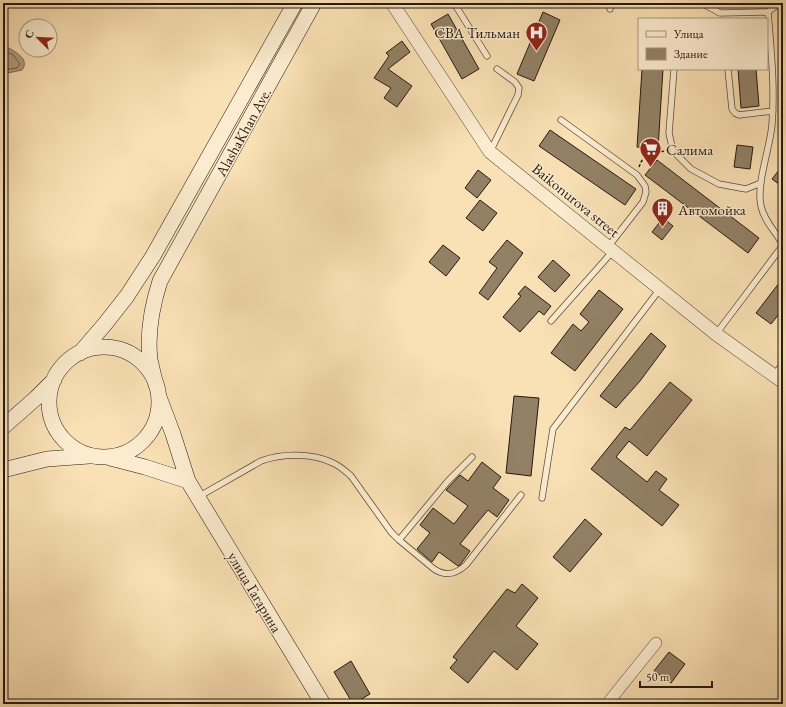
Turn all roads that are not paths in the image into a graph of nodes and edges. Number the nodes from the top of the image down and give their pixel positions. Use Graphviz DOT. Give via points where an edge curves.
graph roads {
  1 [pos="295,3"];
  2 [pos="314,3"];
  3 [pos="392,3"];
  4 [pos="454,3"];
  5 [pos="705,3"];
  6 [pos="779,3"];
  7 [pos="768,12"];
  8 [pos="722,16"];
  9 [pos="487,56"];
  10 [pos="497,70"];
  11 [pos="674,70"];
  12 [pos="728,70"];
  13 [pos="773,111"];
  14 [pos="561,120"];
  15 [pos="490,152"];
  16 [pos="762,183"];
  17 [pos="611,249"];
  18 [pos="660,289"];
  19 [pos="551,321"];
  20 [pos="716,334"];
  21 [pos="80,353"];
  22 [pos="783,364"];
  23 [pos="56,378"];
  24 [pos="779,379"];
  25 [pos="157,391"];
  26 [pos="3,427"];
  27 [pos="100,456"];
  28 [pos="472,458"];
  29 [pos="3,470"];
  30 [pos="188,481"];
  31 [pos="521,495"];
  32 [pos="198,497"];
  33 [pos="542,498"];
  34 [pos="399,540"];
  35 [pos="656,643"];
  36 [pos="323,704"];
  37 [pos="607,704"];
  1 -- 21 [label="main road, AlashaKhan Ave." via="152,256 127,296"];
  2 -- 25 [label="main road, AlashaKhan Ave." via="160,281 151,319 149,348"];
  3 -- 15 [label="street, Baikonurova street"];
  4 -- 9 [label="lane"];
  5 -- 8 [label="lane"];
  6 -- 7 [label="lane"];
  7 -- 8 [label="lane"];
  7 -- 13 [label="lane"];
  10 -- 15 [label="lane" via="515,82 519,88"];
  11 -- 16 [label="lane" via="670,133 673,150 691,169 719,184 746,189"];
  12 -- 13 [label="lane" via="732,109 735,113 739,115"];
  13 -- 16 [label="lane"];
  14 -- 17 [label="lane" via="637,175 645,186 643,202"];
  15 -- 17 [label="street, Baikonurova street"];
  16 -- 20 [label="lane" via="760,200 764,217 783,245"];
  17 -- 18 [label="street, Baikonurova street"];
  17 -- 19 [label="lane"];
  18 -- 20 [label="street, Baikonurova street"];
  18 -- 33 [label="lane" via="553,429"];
  20 -- 24 [label="street, Baikonurova street"];
  21 -- 23 [label="main road" via="65,365"];
  21 -- 25 [label="main road" via="104,347 130,354 150,372"];
  22 -- 24 [label="lane"];
  23 -- 26 [label="main road"];
  23 -- 27 [label="main road" via="51,387 49,402 56,429 75,449"];
  25 -- 27 [label="main road" via="158,411 147,436 128,451 118,455"];
  25 -- 30 [label="main road, улица Гагарина"];
  27 -- 29 [label="main road" via="47,459"];
  27 -- 30 [label="main road" via="145,466"];
  28 -- 34 [label="lane" via="448,480"];
  30 -- 32 [label="main road, улица Гагарина"];
  31 -- 34 [label="lane" via="466,565 456,572 440,573"];
  32 -- 34 [label="lane" via="270,458 315,457 343,468"];
  32 -- 36 [label="main road, улица Гагарина"];
  35 -- 37 [label="street"];
}
